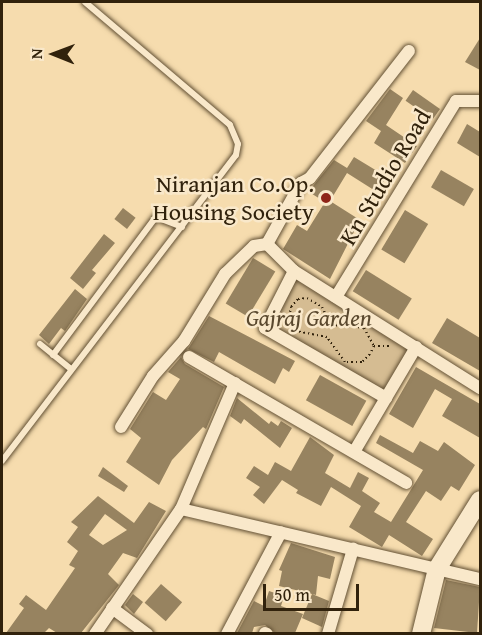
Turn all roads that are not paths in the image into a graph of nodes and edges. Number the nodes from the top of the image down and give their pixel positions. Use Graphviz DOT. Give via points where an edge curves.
graph roads {
  1 [pos="85,2"];
  2 [pos="409,51"];
  3 [pos="480,101"];
  4 [pos="182,227"];
  5 [pos="267,244"];
  6 [pos="294,271"];
  7 [pos="336,297"];
  8 [pos="40,344"];
  9 [pos="416,347"];
  10 [pos="53,355"];
  11 [pos="189,357"];
  12 [pos="70,368"];
  13 [pos="235,383"];
  14 [pos="480,388"];
  15 [pos="386,398"];
  16 [pos="121,428"];
  17 [pos="354,452"];
  18 [pos="2,461"];
  19 [pos="406,483"];
  20 [pos="480,500"];
  21 [pos="180,509"];
  22 [pos="280,532"];
  23 [pos="353,549"];
  24 [pos="437,569"];
  25 [pos="480,579"];
  26 [pos="112,608"];
  27 [pos="95,633"];
  28 [pos="147,633"];
  29 [pos="227,633"];
  30 [pos="328,633"];
  31 [pos="421,633"];
  1 -- 4 [label="lane" via="230,125 235,134 236,155 231,166"];
  2 -- 5 [label="street" via="310,178 301,183"];
  3 -- 7 [label="street, Kn Studio Road" via="456,100"];
  4 -- 10 [label="lane" via="156,217"];
  4 -- 12 [label="lane"];
  5 -- 6 [label="street"];
  5 -- 16 [label="street" via="254,246 225,274 184,341 153,376"];
  6 -- 7 [label="street"];
  6 -- 15 [label="street" via="265,328"];
  7 -- 9 [label="street"];
  8 -- 10 [label="lane"];
  9 -- 14 [label="street"];
  9 -- 15 [label="street"];
  10 -- 12 [label="lane"];
  11 -- 13 [label="street"];
  12 -- 18 [label="lane"];
  13 -- 17 [label="street"];
  13 -- 21 [label="street"];
  15 -- 17 [label="street"];
  17 -- 19 [label="street"];
  20 -- 24 [label="street"];
  21 -- 22 [label="street"];
  21 -- 26 [label="street"];
  22 -- 23 [label="street"];
  22 -- 29 [label="street"];
  23 -- 24 [label="street"];
  23 -- 30 [label="street"];
  24 -- 25 [label="street"];
  24 -- 31 [label="street"];
  26 -- 27 [label="street"];
  26 -- 28 [label="street"];
}
